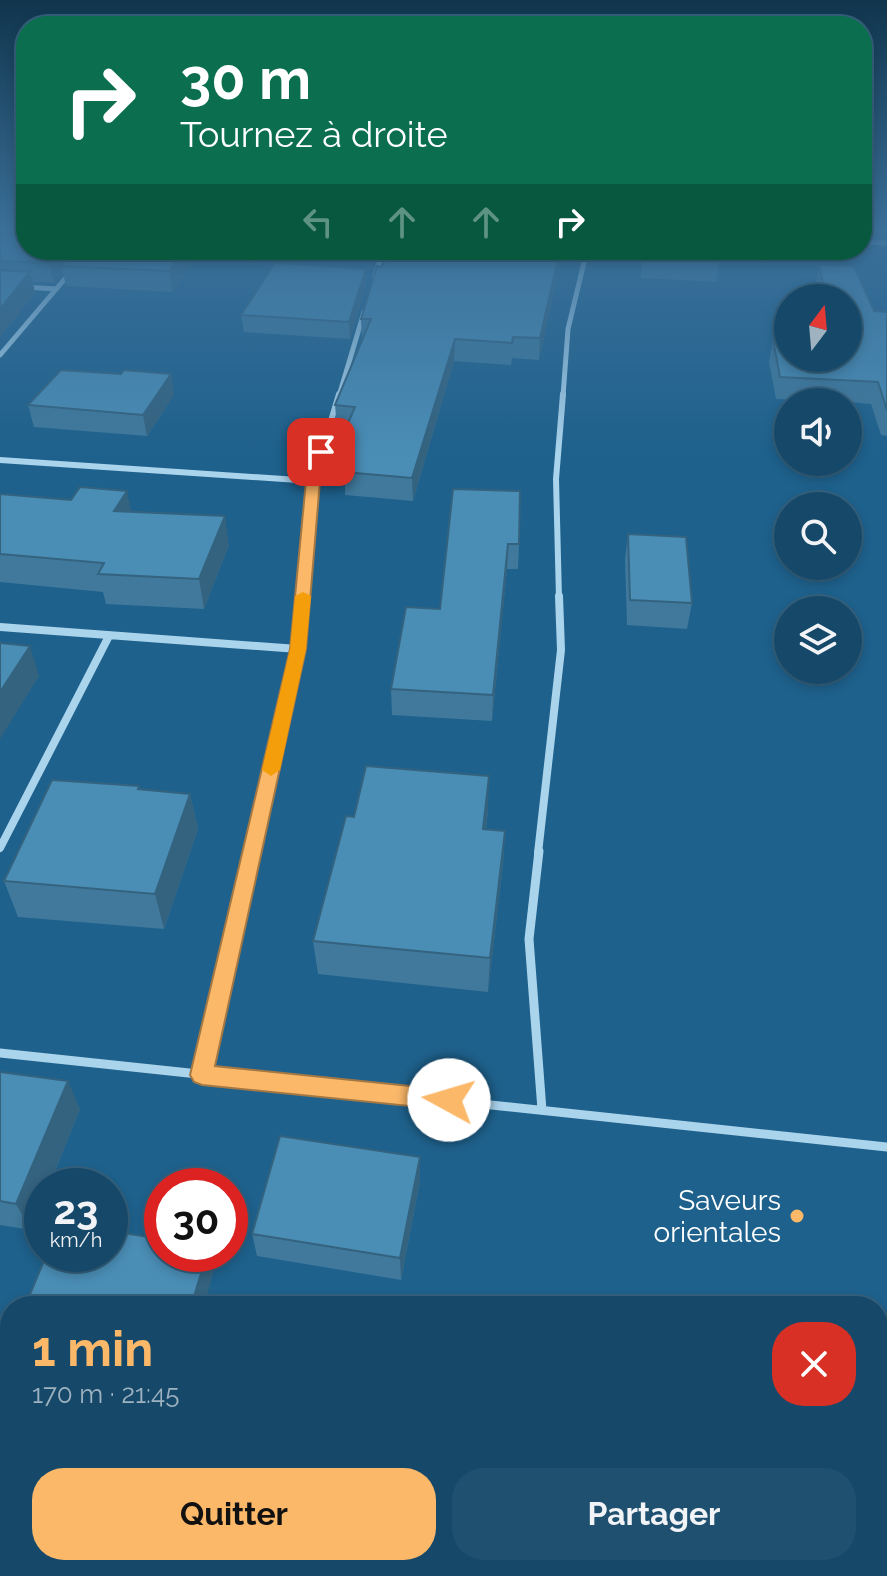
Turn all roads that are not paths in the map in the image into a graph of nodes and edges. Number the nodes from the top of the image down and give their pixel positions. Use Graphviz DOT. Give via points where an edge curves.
graph roads {
  1 [pos="41,307"];
  2 [pos="573,307"];
  3 [pos="365,308"];
  4 [pos="0,355"];
  5 [pos="0,460"];
  6 [pos="313,481"];
  7 [pos="0,627"];
  8 [pos="109,636"];
  9 [pos="298,649"];
  10 [pos="0,848"];
  11 [pos="0,1053"];
  12 [pos="202,1075"];
  13 [pos="542,1110"];
  14 [pos="887,1147"];
  1 -- 4 [label="street"];
  2 -- 13 [label="street" via="556,479 561,650 529,939"];
  3 -- 6 [label="street"];
  5 -- 6 [label="street"];
  6 -- 9 [label="street"];
  7 -- 8 [label="street"];
  8 -- 9 [label="street"];
  8 -- 10 [label="street"];
  9 -- 12 [label="street"];
  11 -- 12 [label="street"];
  12 -- 13 [label="street"];
  13 -- 14 [label="street"];
}
